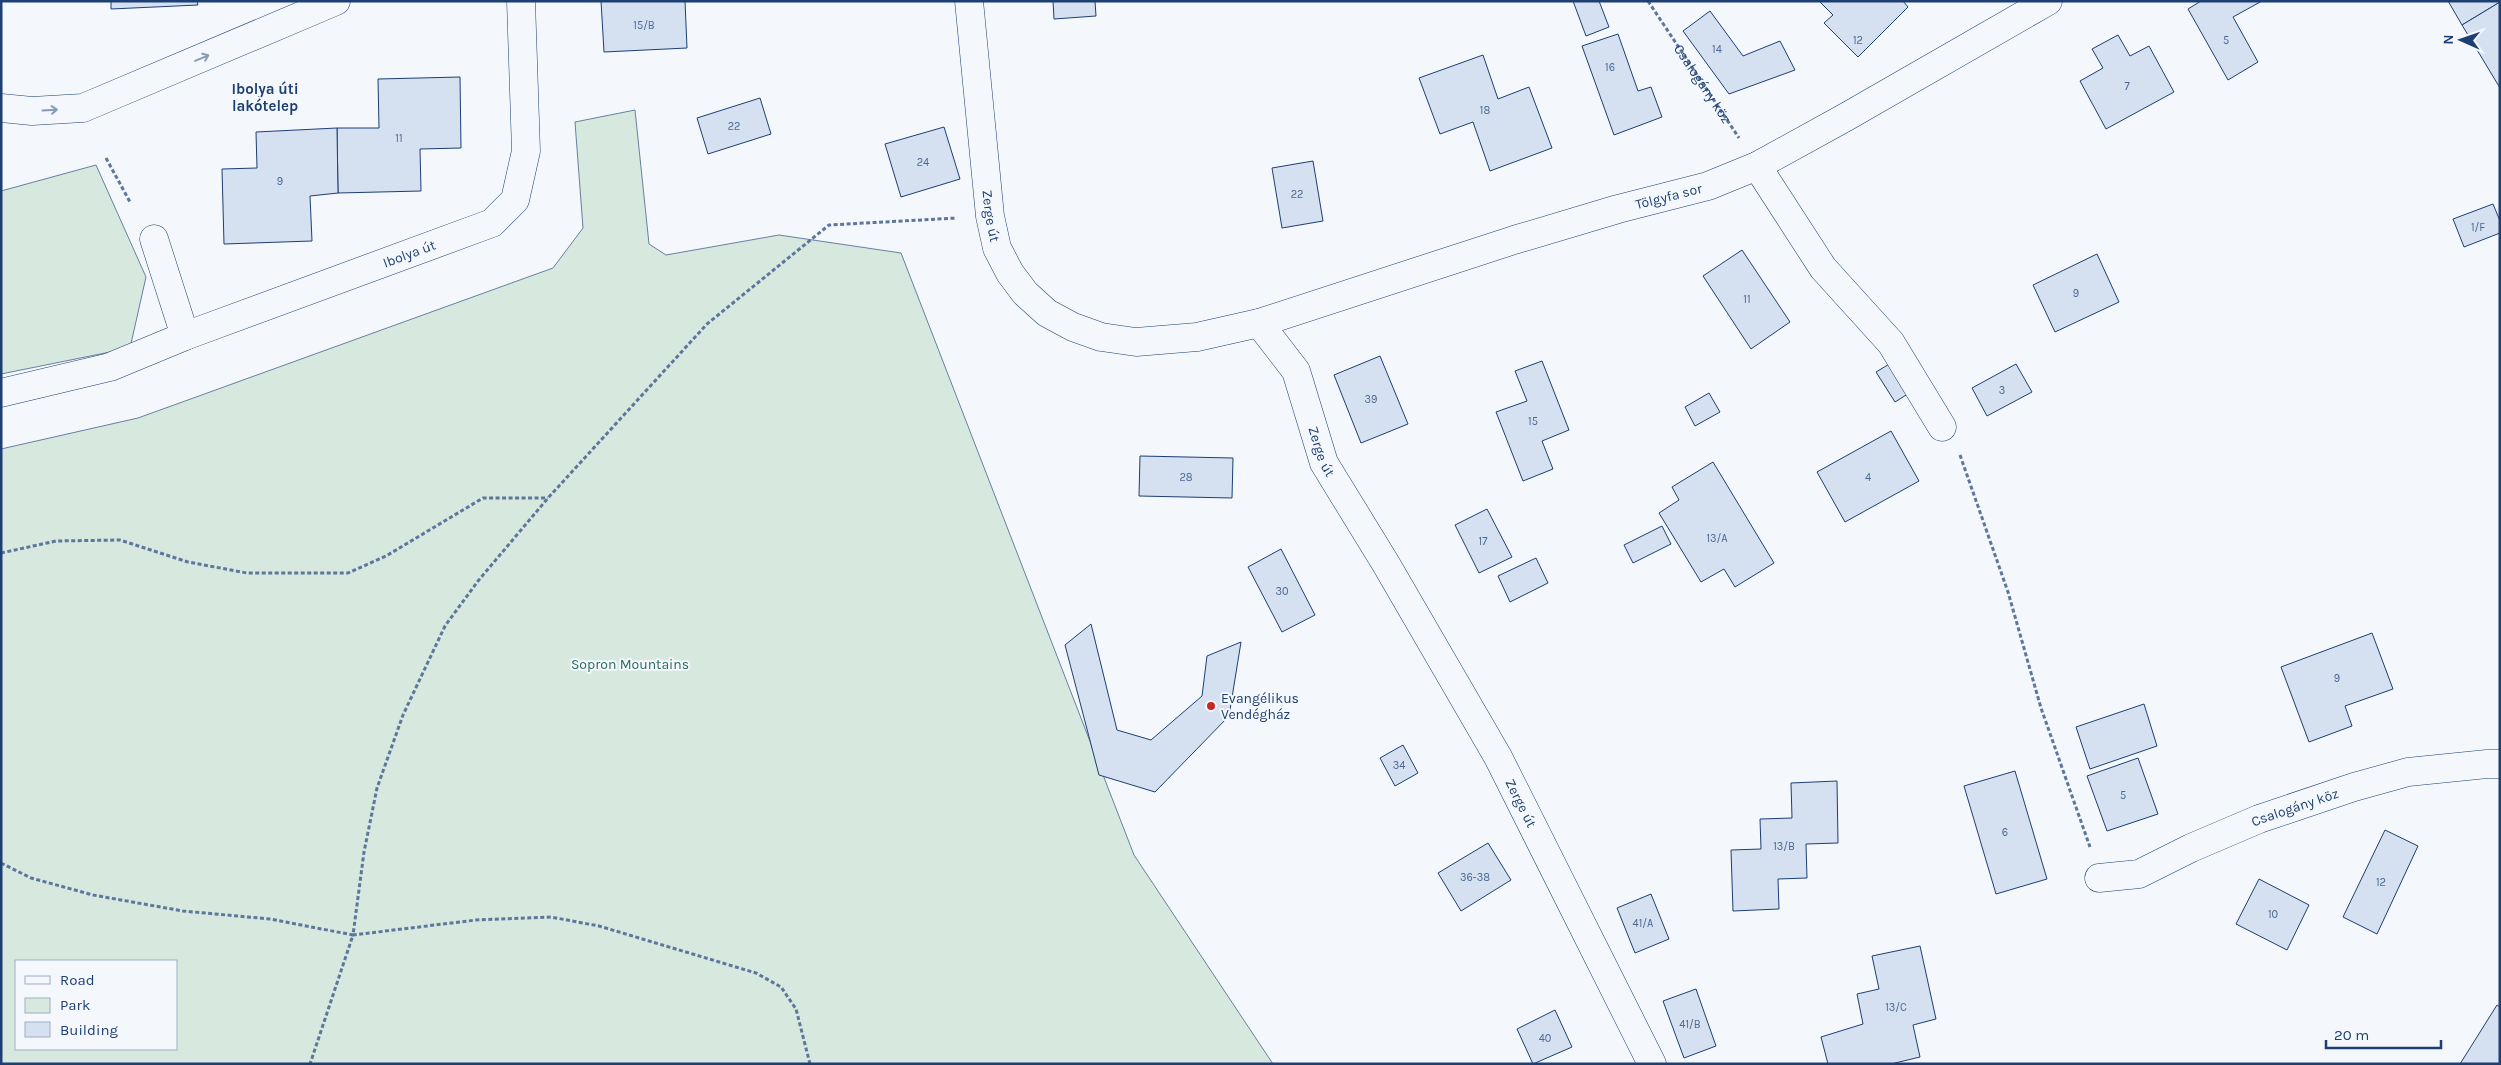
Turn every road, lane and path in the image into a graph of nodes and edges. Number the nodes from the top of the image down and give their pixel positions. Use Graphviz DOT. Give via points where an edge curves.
graph roads {
  1 [pos="336,1"];
  2 [pos="521,1"];
  3 [pos="969,1"];
  4 [pos="1648,1"];
  5 [pos="2048,1"];
  6 [pos="1,108"];
  7 [pos="106,158"];
  8 [pos="1757,166"];
  9 [pos="130,202"];
  10 [pos="990,216"];
  11 [pos="154,239"];
  12 [pos="1259,323"];
  13 [pos="185,336"];
  14 [pos="1,393"];
  15 [pos="1942,427"];
  16 [pos="548,498"];
  17 [pos="1,553"];
  18 [pos="2500,764"];
  19 [pos="1,863"];
  20 [pos="2099,878"];
  21 [pos="353,935"];
  22 [pos="310,1064"];
  23 [pos="810,1064"];
  24 [pos="1652,1064"];
  6 -- 1 [label="street, one-way" via="32,111 83,108"];
  2 -- 13 [label="street, Ibolya út" via="526,151 515,200 492,223"];
  3 -- 10 [label="street, Zerge út"];
  4 -- 8 [label="path, Csalogány köz"];
  5 -- 8 [label="street, Tölgyfa sor"];
  7 -- 9 [label="path"];
  8 -- 12 [label="street, Tölgyfa sor" via="1708,186 1524,237"];
  8 -- 15 [label="street" via="1823,268 1891,343"];
  10 -- 12 [label="street, Zerge út" via="997,248 1010,273 1025,293 1047,313 1073,327 1101,337 1136,342 1197,336"];
  10 -- 16 [label="path" via="829,225 708,324"];
  11 -- 13 [label="street"];
  12 -- 24 [label="street, Zerge út" via="1296,371 1324,463 1498,757"];
  13 -- 14 [label="street, Ibolya út" via="110,368"];
  15 -- 20 [label="path" via="1964,462 2008,592 2041,708"];
  16 -- 17 [label="path" via="483,498 386,556 348,573 247,573 188,562 120,540 56,541"];
  16 -- 21 [label="path" via="478,581 445,626 403,715 377,788 364,852"];
  18 -- 20 [label="street, Csalogány köz" via="2408,772 2354,787 2259,819 2139,874"];
  19 -- 21 [label="path" via="31,878 93,895 182,911 270,919"];
  21 -- 22 [label="path"];
  21 -- 23 [label="path" via="476,920 551,917 599,926 756,973 781,987 796,1009"];
}
